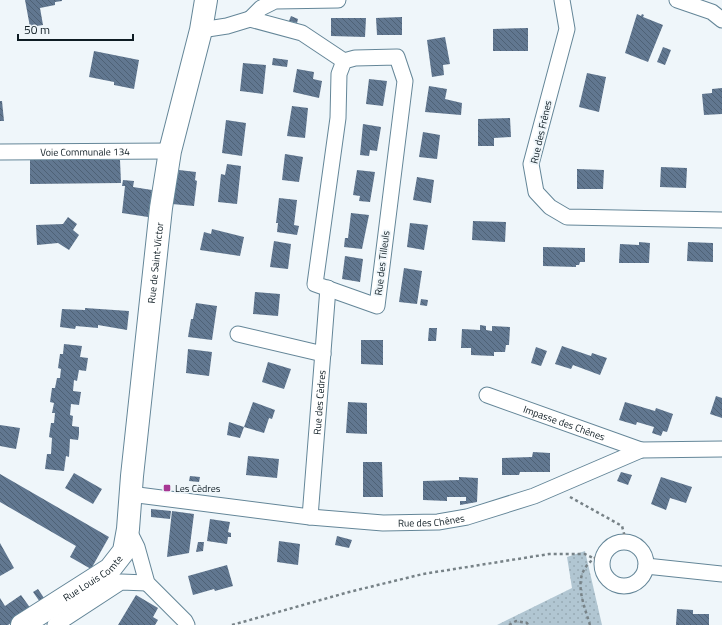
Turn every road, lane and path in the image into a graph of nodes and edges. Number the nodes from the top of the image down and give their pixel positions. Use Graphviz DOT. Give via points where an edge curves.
graph roads {
  1 [pos="206,0"];
  2 [pos="338,0"];
  3 [pos="562,0"];
  4 [pos="677,0"];
  5 [pos="250,19"];
  6 [pos="722,20"];
  7 [pos="201,30"];
  8 [pos="344,61"];
  9 [pos="170,151"];
  10 [pos="0,152"];
  11 [pos="722,220"];
  12 [pos="328,288"];
  13 [pos="238,334"];
  14 [pos="323,354"];
  15 [pos="487,395"];
  16 [pos="722,449"];
  17 [pos="641,450"];
  18 [pos="559,484"];
  19 [pos="130,494"];
  20 [pos="310,517"];
  21 [pos="128,529"];
  22 [pos="626,541"];
  23 [pos="598,555"];
  24 [pos="646,566"];
  25 [pos="722,574"];
  26 [pos="147,583"];
  27 [pos="22,625"];
  28 [pos="55,625"];
  29 [pos="187,625"];
  30 [pos="232,625"];
  31 [pos="509,625"];
  32 [pos="528,625"];
  33 [pos="590,625"];
  1 -- 7 [label="street, Rue de Saint-Victor"];
  2 -- 5 [label="street" via="275,1 261,8"];
  3 -- 11 [label="street, Rue des Frênes" via="567,29 531,164 536,192 550,207 567,217"];
  4 -- 6 [label="street" via="712,12"];
  5 -- 7 [label="street"];
  5 -- 8 [label="street" via="302,33"];
  7 -- 9 [label="street, Rue de Saint-Victor"];
  8 -- 12 [label="street, Rue des Tilleuls" via="339,74 338,118 314,284"];
  8 -- 12 [label="street, Rue des Tilleuls" via="355,58 397,57 404,82 377,306"];
  9 -- 10 [label="street, Voie Communale 134"];
  9 -- 19 [label="street, Rue de Saint-Victor" via="160,208"];
  12 -- 14 [label="street, Rue des Cèdres"];
  13 -- 14 [label="street"];
  14 -- 20 [label="street, Rue des Cèdres"];
  15 -- 17 [label="street, Impasse des Chênes"];
  16 -- 17 [label="street, Rue des Chênes"];
  17 -- 18 [label="street, Rue des Chênes"];
  18 -- 20 [label="street, Rue des Chênes" via="534,496 503,506 467,517 438,522 382,523"];
  18 -- 22 [label="path" via="568,496 622,526"];
  19 -- 20 [label="street, Rue des Chênes"];
  19 -- 21 [label="street, Rue de Saint-Victor"];
  21 -- 26 [label="street" via="137,547"];
  21 -- 27 [label="street, Rue Louis Comte" via="124,551 110,569"];
  22 -- 23 [label="street" via="617,542"];
  22 -- 24 [label="street" via="635,544 641,550 646,557"];
  23 -- 24 [label="street" via="606,578 617,585 630,586 638,582 644,575"];
  23 -- 30 [label="path" via="549,554 422,574"];
  23 -- 33 [label="path" via="579,583"];
  24 -- 25 [label="street"];
  26 -- 28 [label="street" via="121,582"];
  26 -- 29 [label="street"];
  31 -- 32 [label="path" via="516,621"];
}
